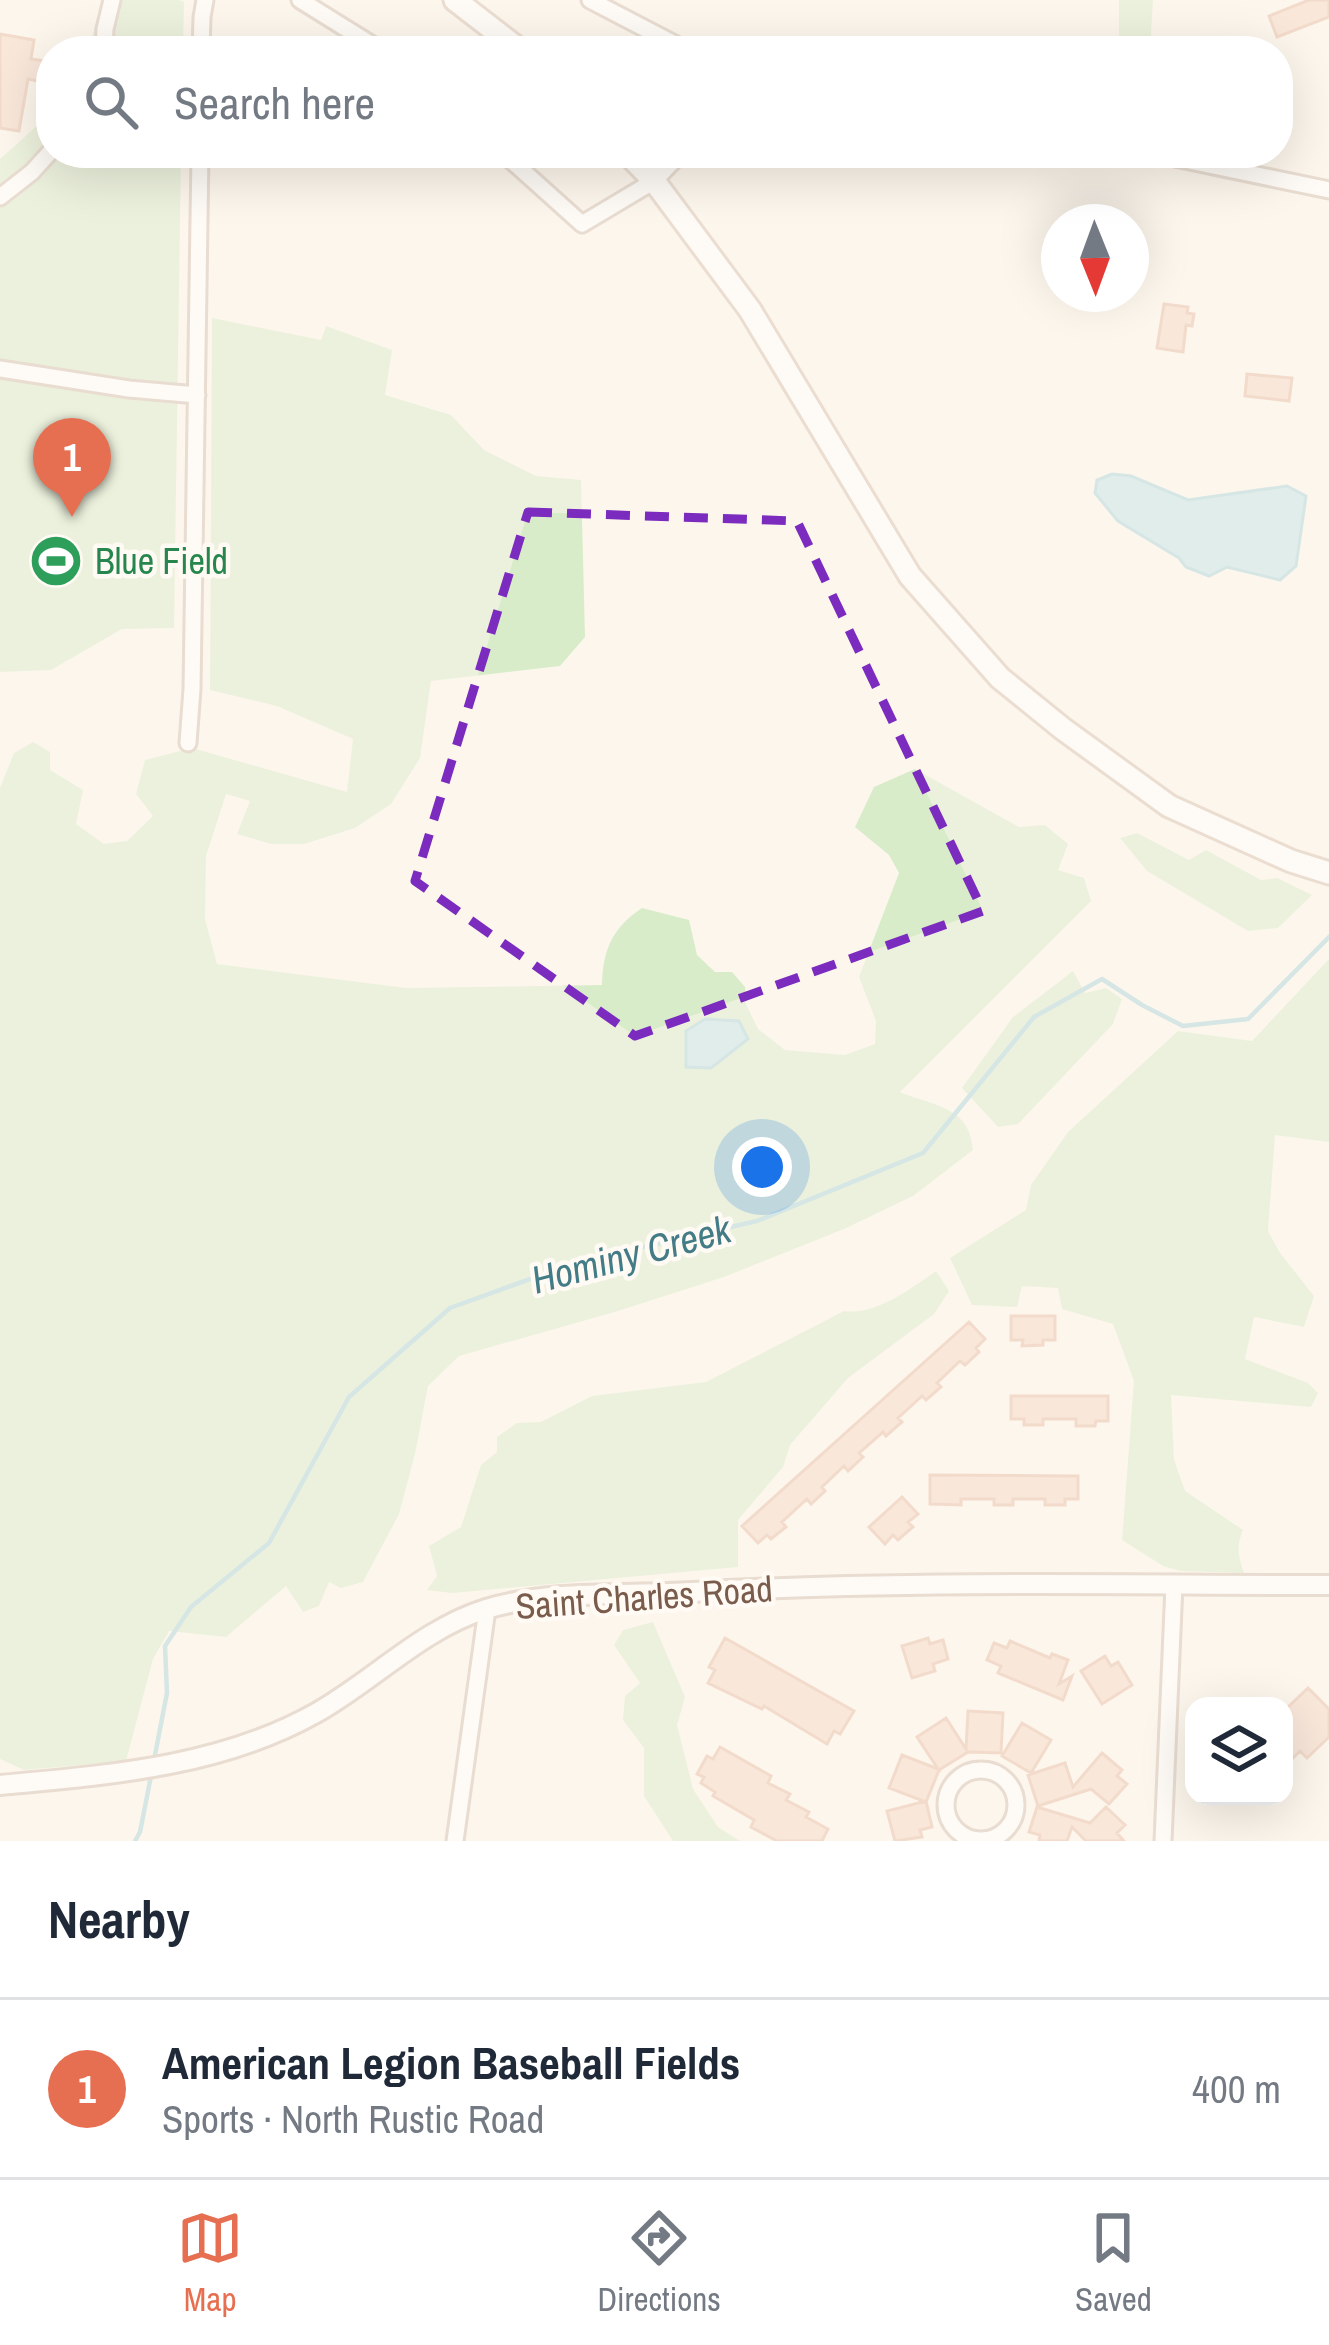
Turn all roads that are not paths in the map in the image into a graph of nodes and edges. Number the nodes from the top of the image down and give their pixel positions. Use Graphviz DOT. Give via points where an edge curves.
graph roads {
  1 [pos="112,0"];
  2 [pos="206,0"];
  3 [pos="300,0"];
  4 [pos="455,0"];
  5 [pos="590,0"];
  6 [pos="105,36"];
  7 [pos="201,36"];
  8 [pos="358,36"];
  9 [pos="502,36"];
  10 [pos="659,36"];
  11 [pos="36,168"];
  12 [pos="200,168"];
  13 [pos="520,168"];
  14 [pos="641,168"];
  15 [pos="667,168"];
  16 [pos="1223,168"];
  17 [pos="654,181"];
  18 [pos="1329,190"];
  19 [pos="0,197"];
  20 [pos="0,369"];
  21 [pos="196,395"];
  22 [pos="188,743"];
  23 [pos="1329,873"];
  24 [pos="1174,1585"];
  25 [pos="1329,1585"];
  26 [pos="488,1609"];
  27 [pos="0,1785"];
  28 [pos="972,1840"];
  29 [pos="455,1841"];
  30 [pos="1162,1841"];
  1 -- 6 [label="street"];
  2 -- 7 [label="street"];
  3 -- 8 [label="street"];
  4 -- 9 [label="main road"];
  5 -- 10 [label="street"];
  11 -- 19 [label="street"];
  12 -- 21 [label="street"];
  13 -- 17 [label="street" via="582,224"];
  14 -- 17 [label="main road"];
  15 -- 17 [label="street"];
  16 -- 18 [label="street"];
  17 -- 23 [label="main road" via="750,310 910,576 1000,677 1168,806"];
  20 -- 21 [label="street"];
  21 -- 22 [label="street"];
  24 -- 25 [label="street, Saint Charles Road"];
  24 -- 26 [label="street, Saint Charles Road" via="782,1587 551,1597"];
  24 -- 30 [label="street"];
  26 -- 27 [label="street, Saint Charles Road" via="449,1623 268,1738 220,1755"];
  26 -- 29 [label="street"];
  28 -- 28 [label="street" via="947,1816 948,1792 963,1775 998,1774 1013,1791 1015,1813 1004,1832"];
}
